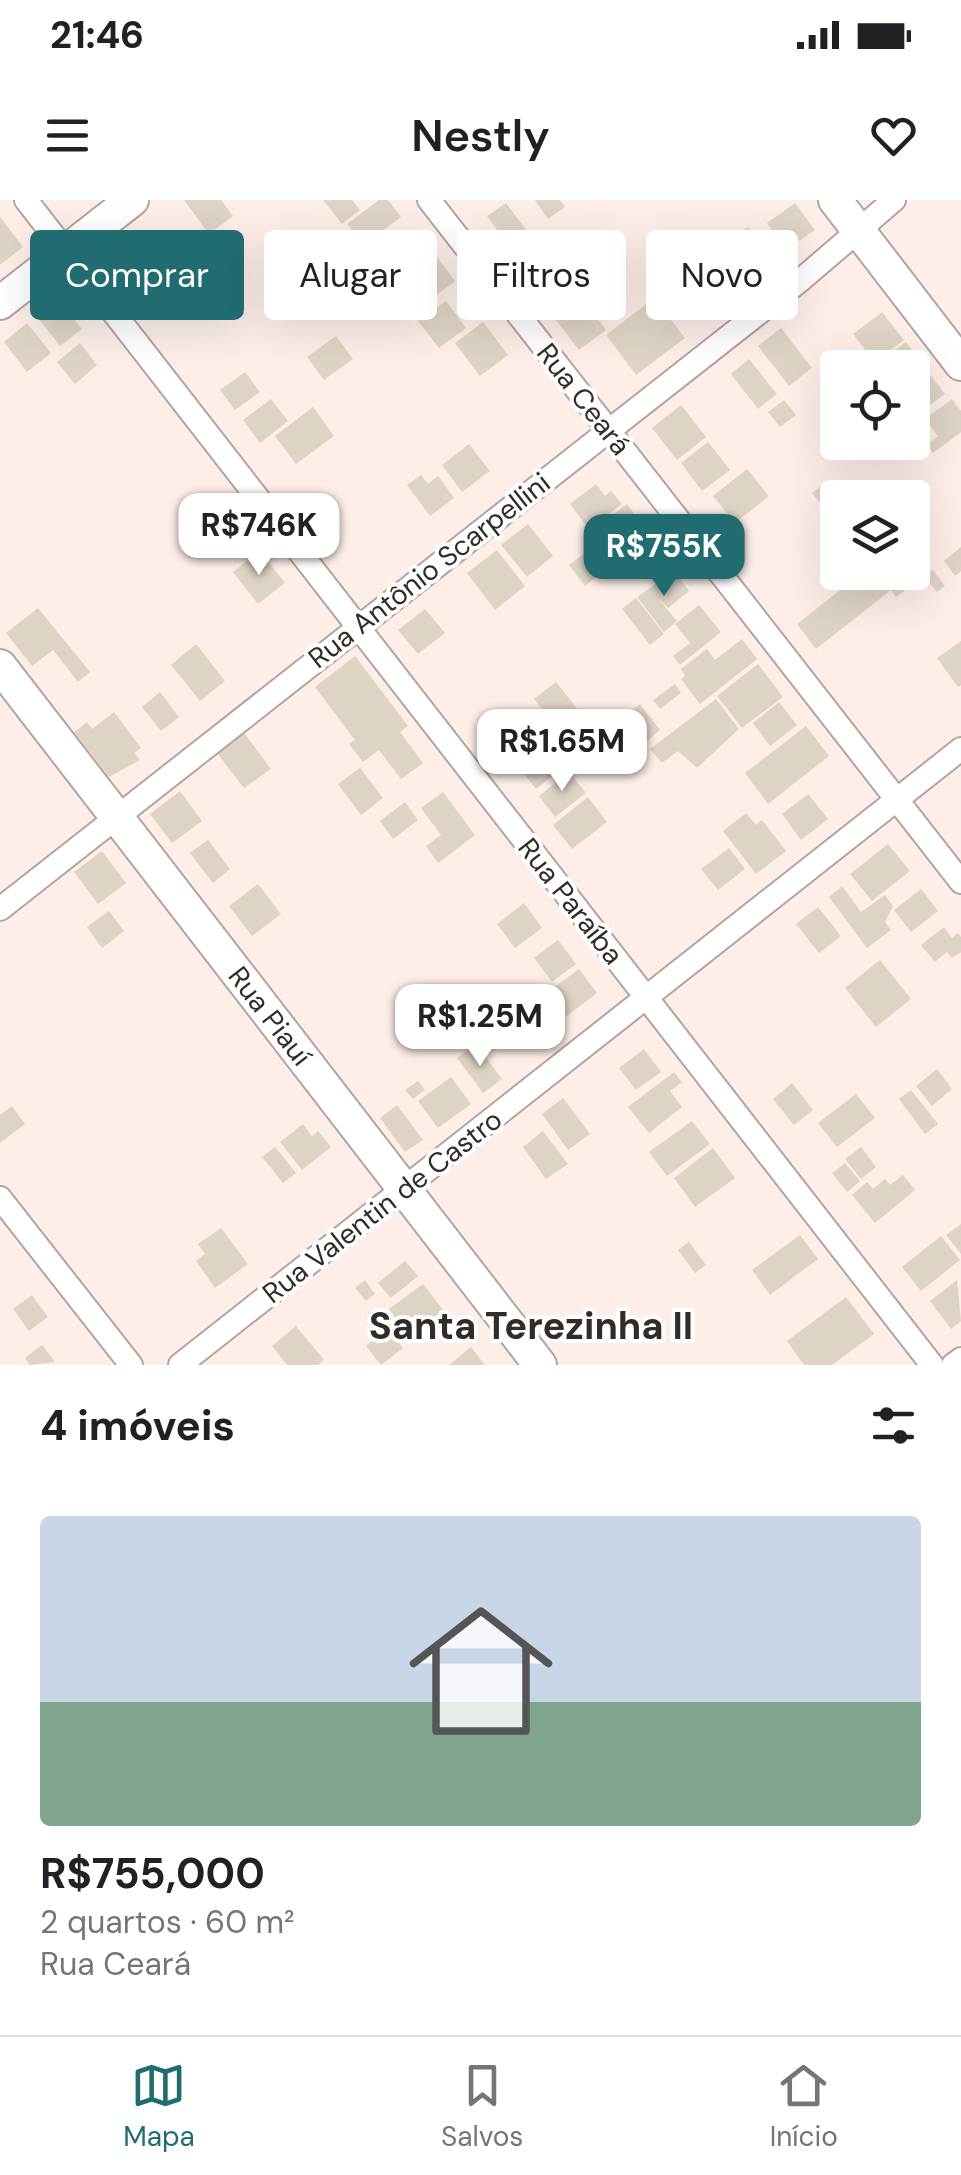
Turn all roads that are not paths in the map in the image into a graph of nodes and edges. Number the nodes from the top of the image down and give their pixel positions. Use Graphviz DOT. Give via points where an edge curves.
graph roads {
  1 [pos="26,200"];
  2 [pos="132,200"];
  3 [pos="428,200"];
  4 [pos="835,200"];
  5 [pos="894,200"];
  6 [pos="49,230"];
  7 [pos="94,230"];
  8 [pos="858,230"];
  9 [pos="30,280"];
  10 [pos="0,303"];
  11 [pos="119,320"];
  12 [pos="961,364"];
  13 [pos="608,430"];
  14 [pos="358,627"];
  15 [pos="0,666"];
  16 [pos="961,749"];
  17 [pos="896,800"];
  18 [pos="116,816"];
  19 [pos="961,882"];
  20 [pos="0,909"];
  21 [pos="646,998"];
  22 [pos="404,1189"];
  23 [pos="0,1198"];
  24 [pos="961,1359"];
  25 [pos="132,1365"];
  26 [pos="180,1365"];
  27 [pos="540,1365"];
  28 [pos="932,1365"];
  29 [pos="953,1365"];
  1 -- 6 [label="street, Rua Paraíba"];
  2 -- 7 [label="street"];
  3 -- 13 [label="street, Rua Ceará"];
  4 -- 8 [label="street"];
  5 -- 8 [label="street, Rua Antônio Scarpellini"];
  8 -- 12 [label="street"];
  8 -- 13 [label="street, Rua Antônio Scarpellini"];
  9 -- 10 [label="street"];
  11 -- 14 [label="street, Rua Paraíba"];
  13 -- 14 [label="street, Rua Antônio Scarpellini"];
  13 -- 17 [label="street, Rua Ceará"];
  14 -- 18 [label="street, Rua Antônio Scarpellini"];
  14 -- 21 [label="street, Rua Paraíba"];
  15 -- 18 [label="street, Rua Piauí"];
  16 -- 17 [label="street, Rua Valentin de Castro"];
  17 -- 19 [label="street, Rua Ceará"];
  17 -- 21 [label="street, Rua Valentin de Castro"];
  18 -- 20 [label="street, Rua Antônio Scarpellini"];
  18 -- 22 [label="street, Rua Piauí"];
  21 -- 22 [label="street, Rua Valentin de Castro"];
  21 -- 28 [label="street, Rua Paraíba"];
  22 -- 26 [label="street, Rua Valentin de Castro"];
  22 -- 27 [label="street, Rua Piauí"];
  23 -- 25 [label="street"];
  24 -- 29 [label="street"];
}
